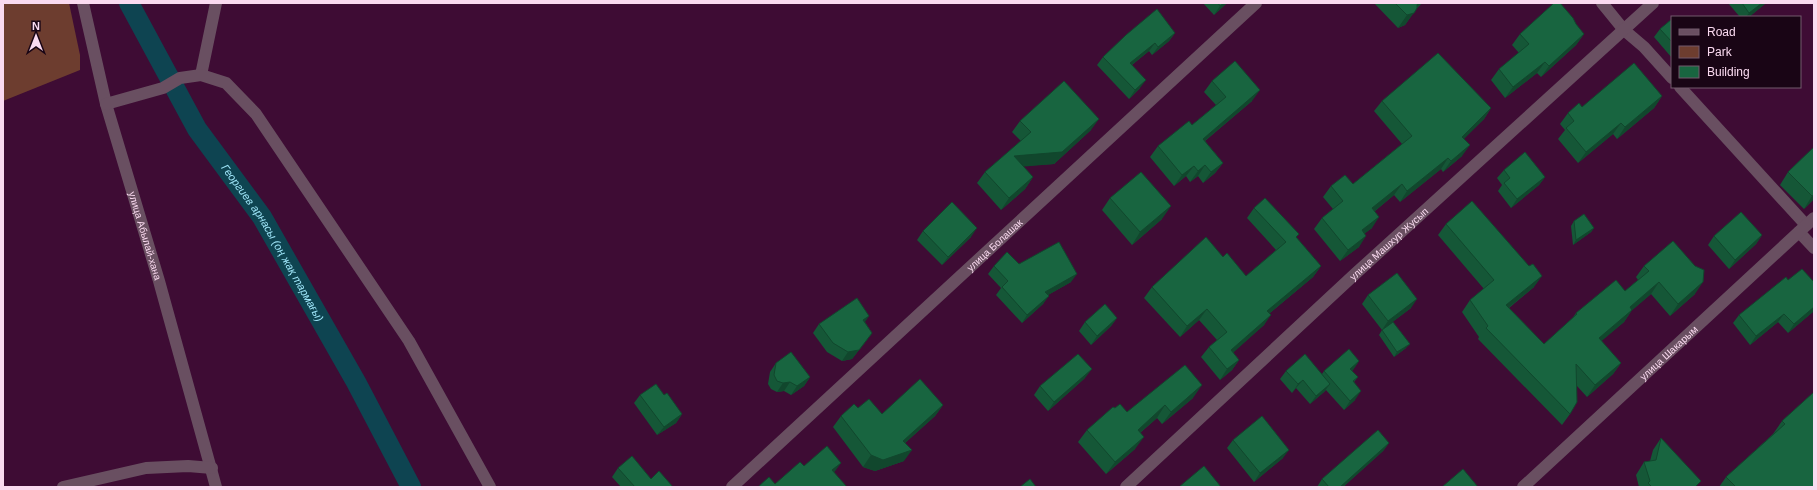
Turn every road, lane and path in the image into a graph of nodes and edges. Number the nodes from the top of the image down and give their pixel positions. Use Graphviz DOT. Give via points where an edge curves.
graph roads {
  1 [pos="83,3"];
  2 [pos="216,3"];
  3 [pos="1256,3"];
  4 [pos="1602,3"];
  5 [pos="1653,3"];
  6 [pos="1624,30"];
  7 [pos="201,75"];
  8 [pos="1671,77"];
  9 [pos="1681,88"];
  10 [pos="106,104"];
  11 [pos="1806,225"];
  12 [pos="1814,248"];
  13 [pos="212,468"];
  14 [pos="63,487"];
  15 [pos="216,487"];
  16 [pos="490,487"];
  17 [pos="732,487"];
  18 [pos="1126,487"];
  19 [pos="1523,487"];
  1 -- 10 [label="street, улица Абылай-хана"];
  2 -- 7 [label="street"];
  3 -- 17 [label="street, улица Болашак"];
  4 -- 6 [label="street"];
  5 -- 6 [label="street, улица Машхур Жусып"];
  6 -- 8 [label="street" via="1644,47"];
  6 -- 18 [label="street, улица Машхур Жусып" via="1349,279"];
  7 -- 10 [label="street" via="180,78 163,88"];
  7 -- 16 [label="street" via="226,83 256,114 409,341"];
  9 -- 11 [label="street"];
  10 -- 13 [label="street, улица Абылай-хана"];
  11 -- 12 [label="street"];
  11 -- 19 [label="street, улица Шакарым"];
  13 -- 14 [label="street" via="146,468"];
  13 -- 15 [label="street, улица Абылай-хана"];
}
